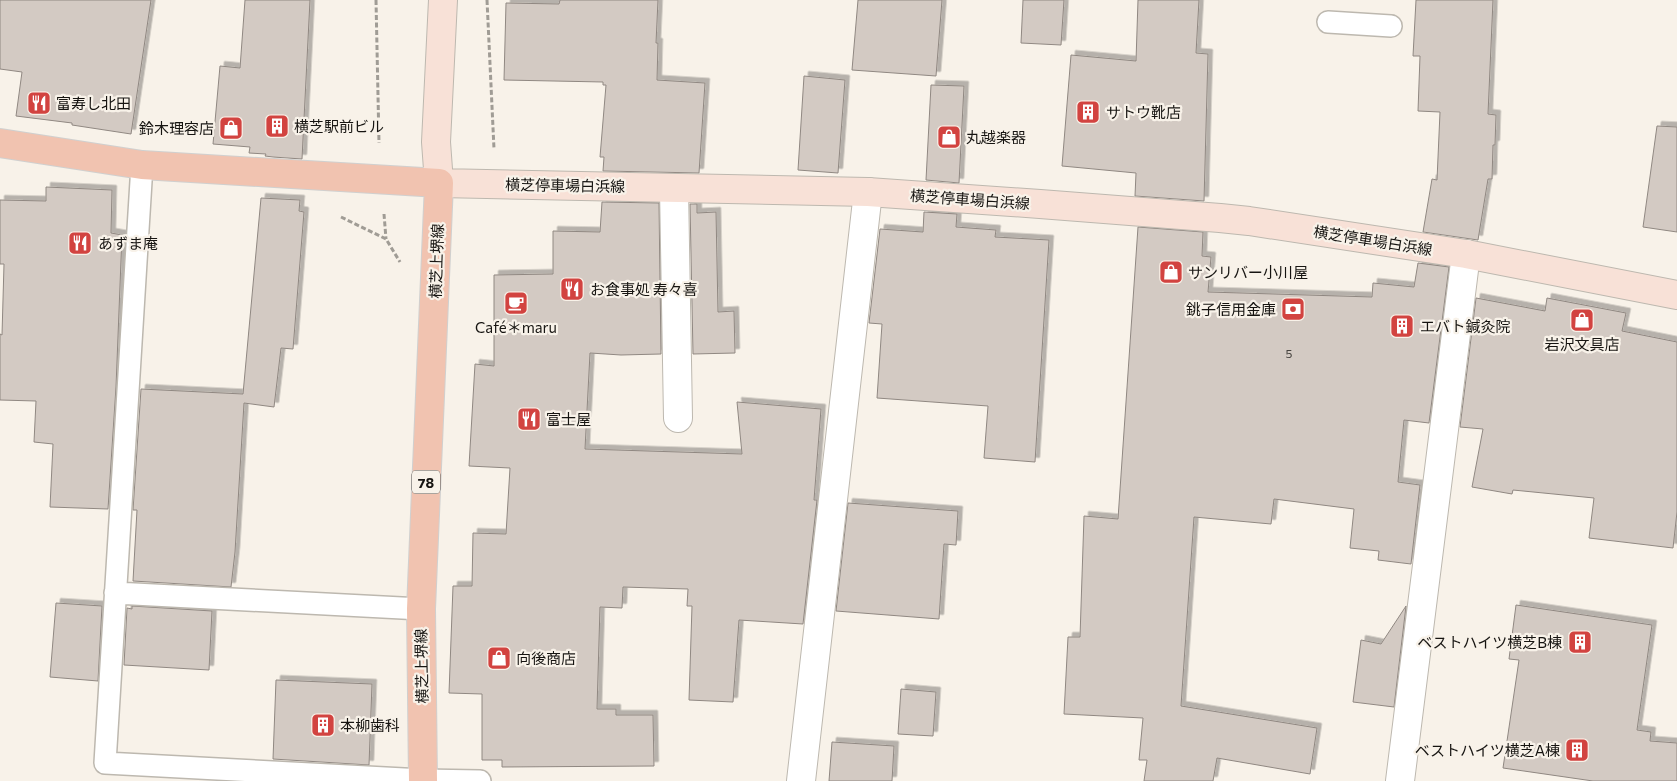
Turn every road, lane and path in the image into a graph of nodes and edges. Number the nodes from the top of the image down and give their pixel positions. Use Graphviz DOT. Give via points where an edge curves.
graph roads {
  1 [pos="376,0"];
  2 [pos="443,0"];
  3 [pos="487,0"];
  4 [pos="1328,22"];
  5 [pos="1390,26"];
  6 [pos="0,143"];
  7 [pos="142,165"];
  8 [pos="380,179"];
  9 [pos="439,182"];
  10 [pos="495,184"];
  11 [pos="674,188"];
  12 [pos="868,192"];
  13 [pos="341,217"];
  14 [pos="386,239"];
  15 [pos="1466,254"];
  16 [pos="403,268"];
  17 [pos="1677,295"];
  18 [pos="678,418"];
  19 [pos="115,593"];
  20 [pos="421,609"];
  21 [pos="423,781"];
  22 [pos="480,781"];
  23 [pos="801,781"];
  24 [pos="1400,781"];
  1 -- 8 [label="path"];
  2 -- 9 [label="main road" via="436,142"];
  3 -- 10 [label="path"];
  4 -- 5 [label="lane"];
  6 -- 7 [label="main road"];
  7 -- 8 [label="main road"];
  7 -- 19 [label="lane"];
  8 -- 9 [label="main road"];
  8 -- 14 [label="path"];
  9 -- 10 [label="main road, 横芝停車場白浜線"];
  9 -- 20 [label="main road, 横芝上堺線 / 78"];
  10 -- 11 [label="main road, 横芝停車場白浜線"];
  11 -- 12 [label="main road, 横芝停車場白浜線"];
  11 -- 18 [label="street"];
  12 -- 15 [label="main road, 横芝停車場白浜線" via="1220,218"];
  12 -- 23 [label="street"];
  13 -- 14 [label="path"];
  14 -- 16 [label="path"];
  15 -- 17 [label="main road, 横芝停車場白浜線"];
  15 -- 24 [label="street"];
  19 -- 20 [label="lane"];
  19 -- 21 [label="lane" via="105,763"];
  20 -- 21 [label="main road, 横芝上堺線 / 78"];
  21 -- 22 [label="lane"];
}
